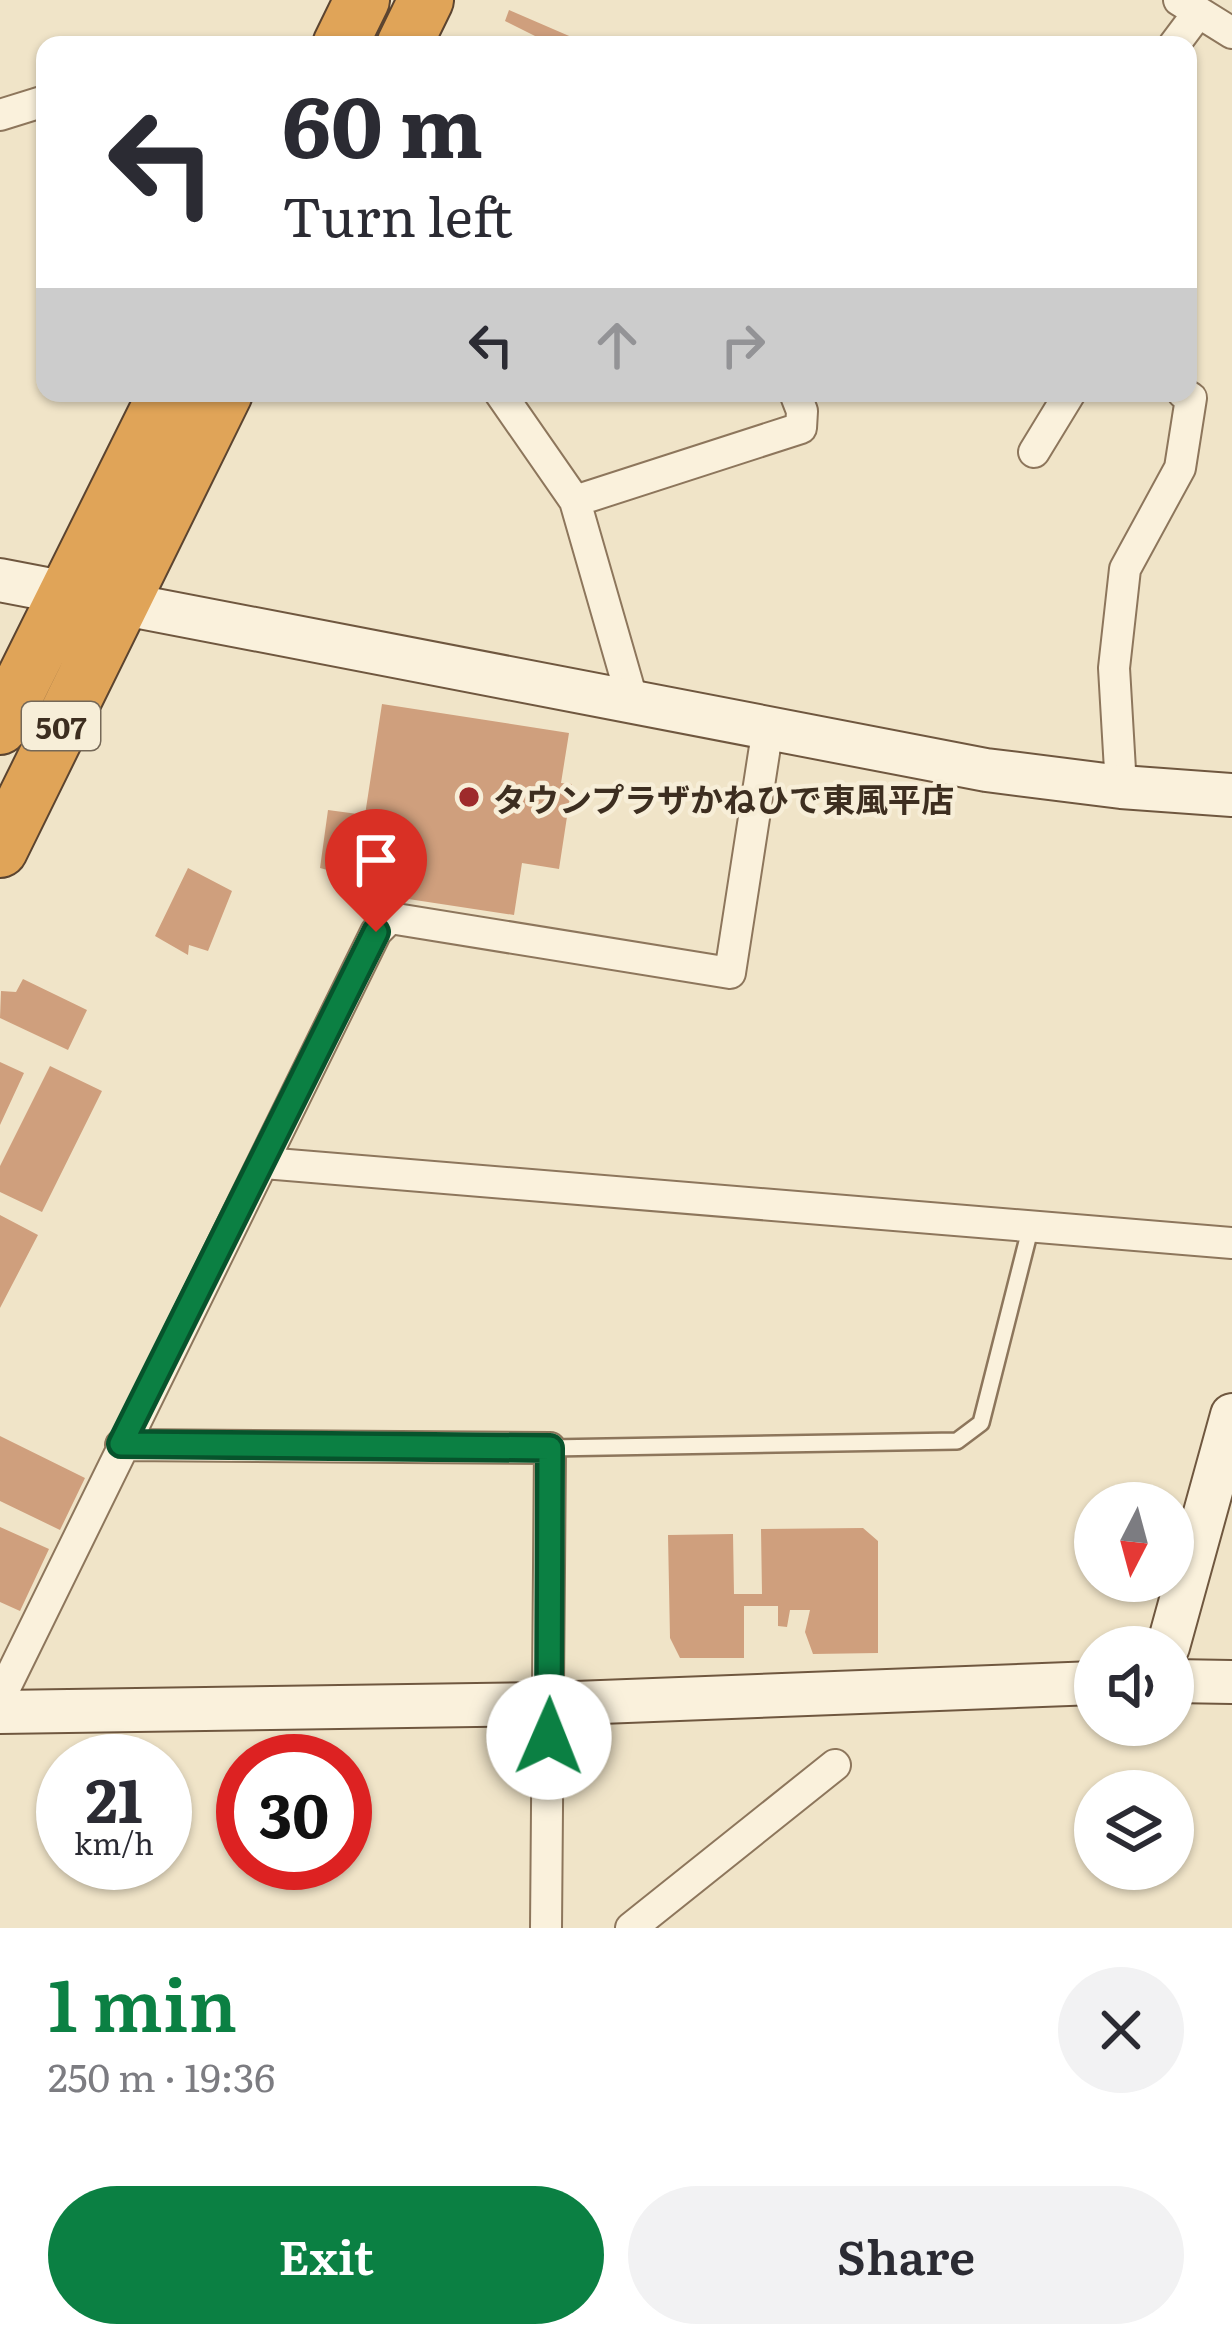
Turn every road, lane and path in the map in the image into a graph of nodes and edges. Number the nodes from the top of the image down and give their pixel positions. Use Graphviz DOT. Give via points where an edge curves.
graph roads {
  1 [pos="362,0"];
  2 [pos="426,0"];
  3 [pos="1189,7"];
  4 [pos="1232,33"];
  5 [pos="344,36"];
  6 [pos="408,36"];
  7 [pos="1178,36"];
  8 [pos="36,104"];
  9 [pos="0,115"];
  10 [pos="162,402"];
  11 [pos="221,402"];
  12 [pos="506,402"];
  13 [pos="798,402"];
  14 [pos="1065,402"];
  15 [pos="1190,402"];
  16 [pos="1034,452"];
  17 [pos="575,501"];
  18 [pos="0,580"];
  19 [pos="67,592"];
  20 [pos="122,602"];
  21 [pos="632,699"];
  22 [pos="0,727"];
  23 [pos="768,727"];
  24 [pos="1120,787"];
  25 [pos="1232,795"];
  26 [pos="0,850"];
  27 [pos="264,1163"];
  28 [pos="1031,1226"];
  29 [pos="1232,1243"];
  30 [pos="1232,1415"];
  31 [pos="121,1444"];
  32 [pos="550,1448"];
  33 [pos="1174,1626"];
  34 [pos="1194,1681"];
  35 [pos="1232,1682"];
  36 [pos="1074,1684"];
  37 [pos="0,1698"];
  38 [pos="549,1704"];
  39 [pos="0,1712"];
  40 [pos="835,1766"];
  41 [pos="546,1928"];
  42 [pos="631,1928"];
  1 -- 5 [label="highway"];
  2 -- 6 [label="highway"];
  3 -- 4 [label="street"];
  3 -- 7 [label="street"];
  8 -- 9 [label="street"];
  10 -- 19 [label="highway, 507"];
  11 -- 20 [label="highway, 507"];
  12 -- 17 [label="street"];
  13 -- 17 [label="street" via="801,428"];
  14 -- 16 [label="street"];
  15 -- 24 [label="street" via="1180,468 1124,569 1114,668"];
  17 -- 21 [label="street"];
  18 -- 19 [label="street"];
  19 -- 20 [label="street"];
  19 -- 22 [label="highway, 507"];
  20 -- 21 [label="street"];
  20 -- 26 [label="highway, 507"];
  21 -- 23 [label="street"];
  23 -- 24 [label="street"];
  23 -- 27 [label="street" via="730,973 390,918 376,932"];
  24 -- 25 [label="street"];
  27 -- 28 [label="street"];
  27 -- 31 [label="street"];
  28 -- 29 [label="street"];
  28 -- 32 [label="lane" via="981,1423 957,1441"];
  30 -- 33 [label="street"];
  31 -- 32 [label="street"];
  31 -- 37 [label="street"];
  32 -- 38 [label="street"];
  34 -- 35 [label="street"];
  36 -- 38 [label="street"];
  38 -- 39 [label="street"];
  38 -- 41 [label="street"];
  40 -- 42 [label="street"];
}
